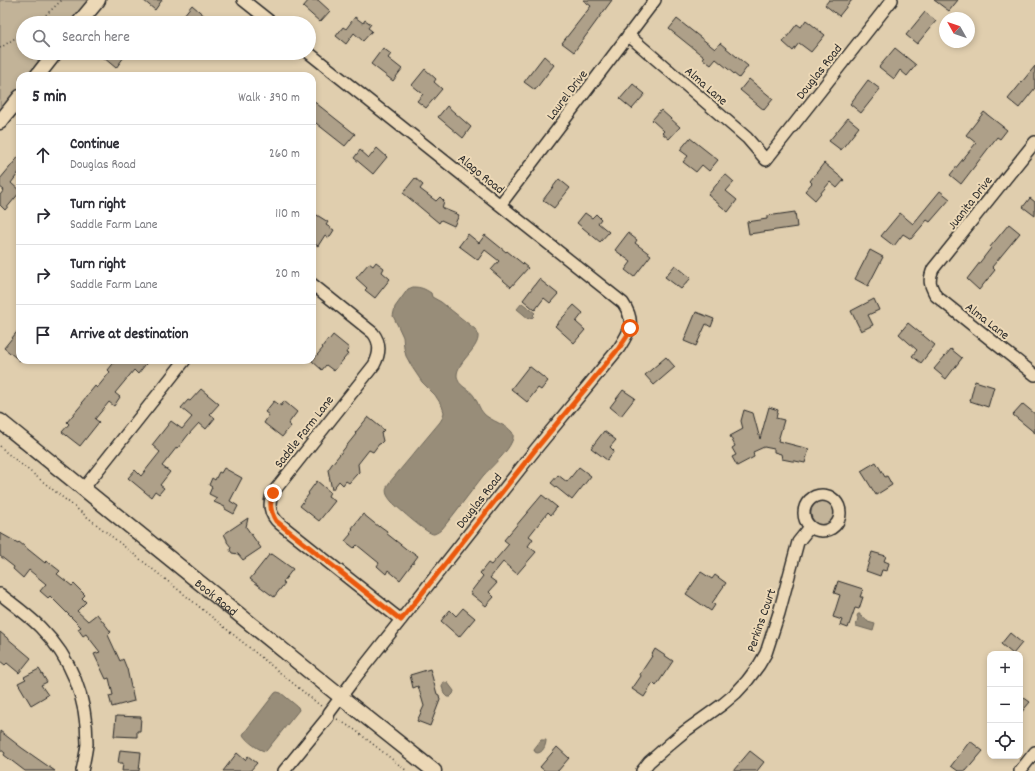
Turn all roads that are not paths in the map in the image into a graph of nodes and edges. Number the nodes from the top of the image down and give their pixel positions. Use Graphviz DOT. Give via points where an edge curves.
graph roads {
  1 [pos="98,0"];
  2 [pos="243,0"];
  3 [pos="655,0"];
  4 [pos="892,0"];
  5 [pos="85,16"];
  6 [pos="263,16"];
  7 [pos="628,35"];
  8 [pos="316,59"];
  9 [pos="49,60"];
  10 [pos="39,72"];
  11 [pos="16,102"];
  12 [pos="0,122"];
  13 [pos="1035,142"];
  14 [pos="766,160"];
  15 [pos="500,205"];
  16 [pos="930,283"];
  17 [pos="316,287"];
  18 [pos="630,319"];
  19 [pos="182,364"];
  20 [pos="1035,375"];
  21 [pos="0,421"];
  22 [pos="83,489"];
  23 [pos="810,527"];
  24 [pos="0,594"];
  25 [pos="401,620"];
  26 [pos="341,697"];
  27 [pos="1035,752"];
  28 [pos="82,771"];
  29 [pos="284,771"];
  30 [pos="434,771"];
  31 [pos="642,771"];
  32 [pos="1020,771"];
  1 -- 5 [label="street"];
  2 -- 6 [label="street"];
  3 -- 7 [label="street, Laurel Drive"];
  4 -- 14 [label="street, Douglas Road"];
  7 -- 14 [label="street, Alma Lane" via="747,138"];
  7 -- 15 [label="street, Laurel Drive"];
  8 -- 15 [label="street, Alago Road"];
  9 -- 10 [label="street"];
  11 -- 12 [label="street"];
  13 -- 16 [label="street, Juanita Drive" via="933,269"];
  15 -- 18 [label="street, Alago Road" via="623,303"];
  16 -- 20 [label="street, Alma Lane" via="936,296"];
  17 -- 25 [label="street, Saddle Farm Lane" via="373,333 378,340 379,353 374,365 275,490 270,501 271,511 276,521"];
  18 -- 25 [label="street, Douglas Road" via="627,336 619,348"];
  19 -- 22 [label="street"];
  21 -- 22 [label="street, Book Road"];
  22 -- 26 [label="street, Book Road"];
  23 -- 31 [label="street, Perkins Court" via="798,542 779,613 759,665 736,693 684,732"];
  24 -- 28 [label="street" via="40,627 54,642 72,671 85,715 87,745"];
  25 -- 26 [label="street, Douglas Road"];
  26 -- 29 [label="street, Douglas Road"];
  26 -- 30 [label="street, Book Road"];
  27 -- 32 [label="street"];
}
